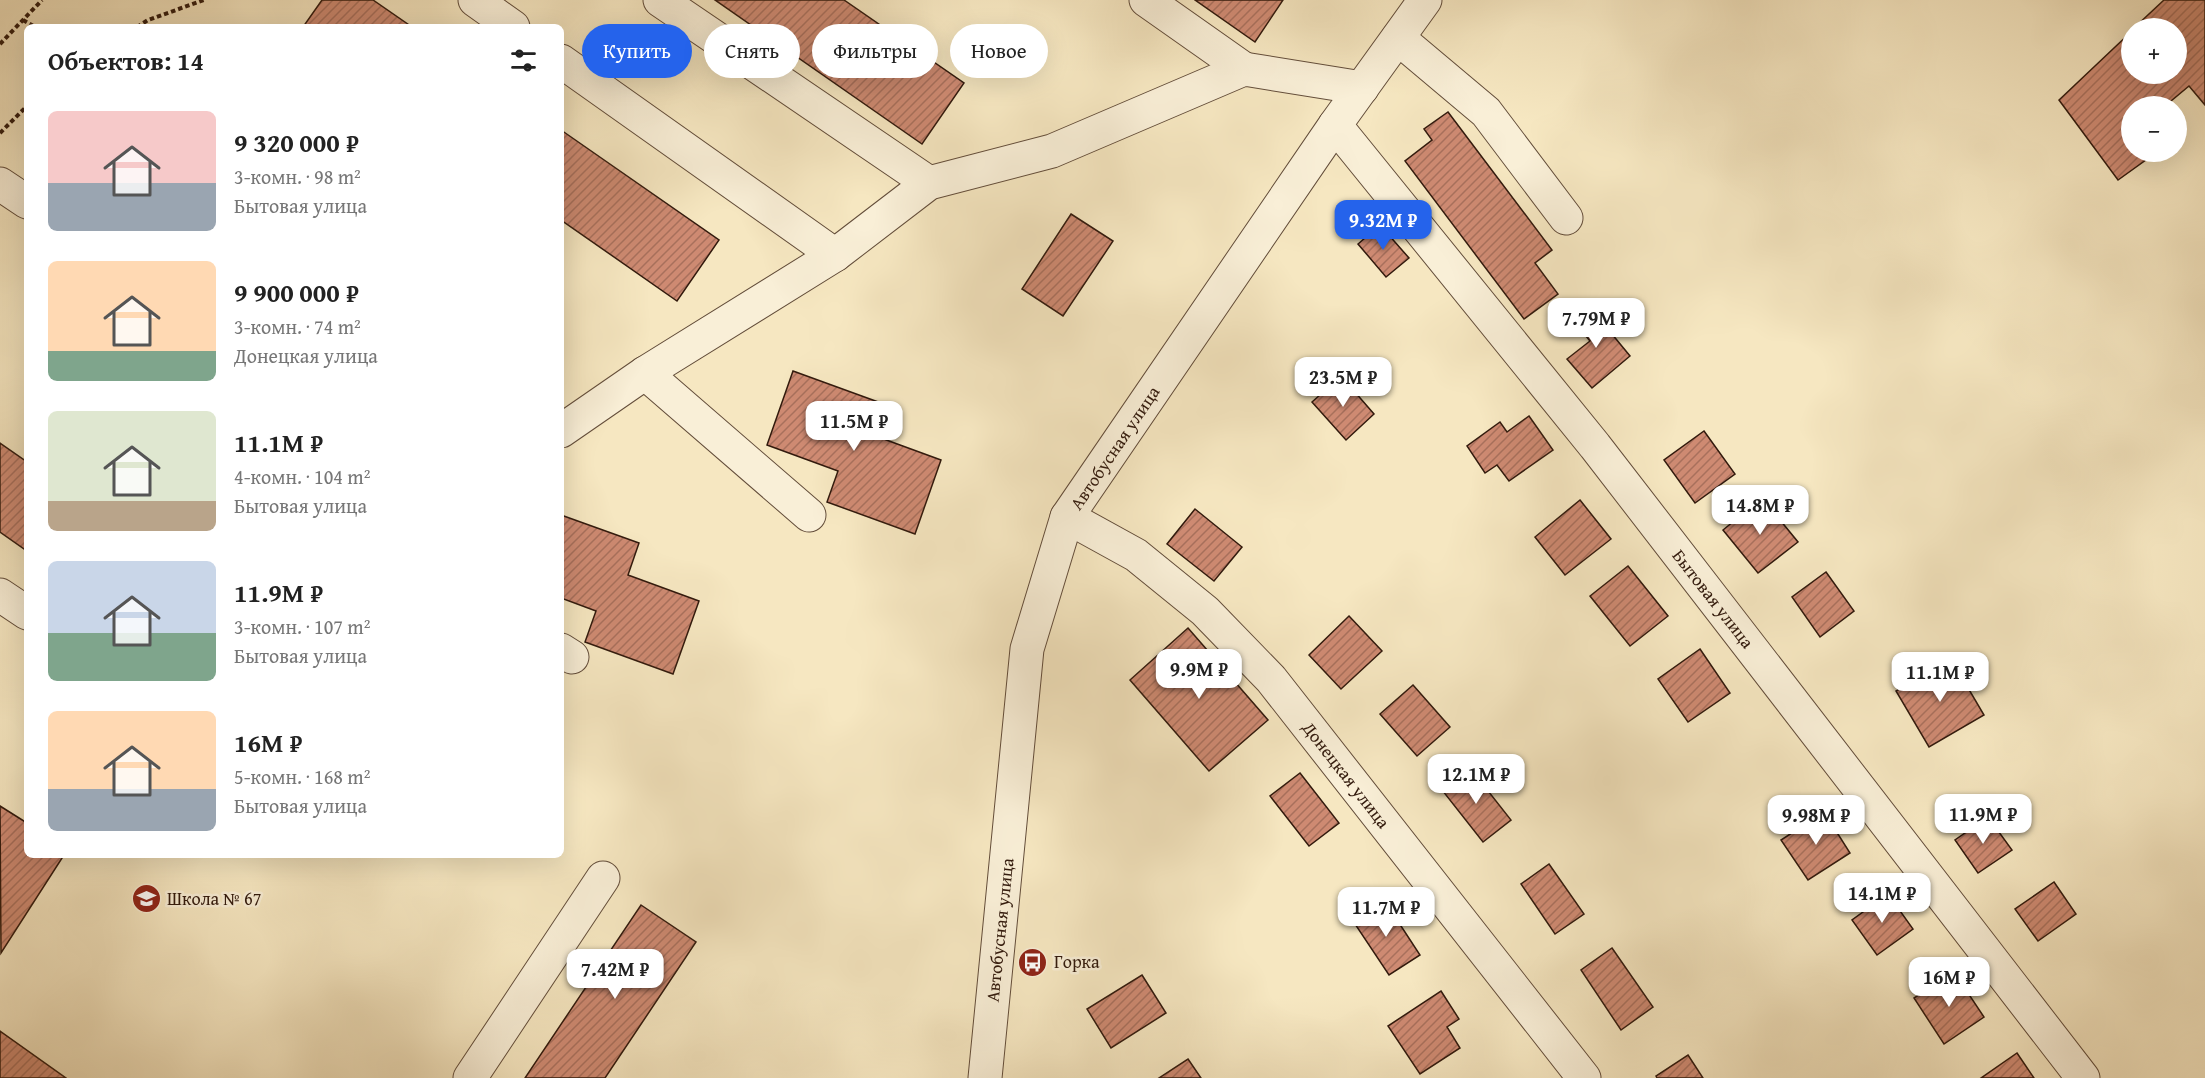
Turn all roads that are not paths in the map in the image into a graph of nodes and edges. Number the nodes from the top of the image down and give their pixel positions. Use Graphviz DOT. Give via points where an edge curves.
graph roads {
  1 [pos="475,0"];
  2 [pos="660,0"];
  3 [pos="1146,0"];
  4 [pos="1425,0"];
  5 [pos="509,24"];
  6 [pos="1398,38"];
  7 [pos="564,63"];
  8 [pos="1244,69"];
  9 [pos="1362,88"];
  10 [pos="1335,125"];
  11 [pos="929,183"];
  12 [pos="0,184"];
  13 [pos="24,200"];
  14 [pos="1566,218"];
  15 [pos="835,255"];
  16 [pos="645,373"];
  17 [pos="564,429"];
  18 [pos="809,515"];
  19 [pos="1067,517"];
  20 [pos="0,595"];
  21 [pos="24,611"];
  22 [pos="603,878"];
  23 [pos="470,1078"];
  24 [pos="985,1078"];
  25 [pos="1584,1078"];
  26 [pos="2083,1078"];
  1 -- 5 [label="street"];
  2 -- 11 [label="street"];
  3 -- 8 [label="street"];
  4 -- 6 [label="street, Автобусная улица"];
  6 -- 9 [label="street, Автобусная улица"];
  6 -- 14 [label="street" via="1486,112"];
  7 -- 15 [label="street"];
  8 -- 9 [label="street"];
  8 -- 11 [label="street" via="1052,151"];
  9 -- 10 [label="street, Автобусная улица"];
  10 -- 19 [label="street, Автобусная улица"];
  10 -- 26 [label="street, Бытовая улица" via="1595,446"];
  11 -- 15 [label="street"];
  12 -- 13 [label="street"];
  15 -- 16 [label="street"];
  16 -- 17 [label="street"];
  16 -- 18 [label="street"];
  19 -- 24 [label="street, Автобусная улица" via="1027,649"];
  19 -- 25 [label="street, Донецкая улица" via="1136,555 1205,611 1271,679"];
  20 -- 21 [label="street"];
  22 -- 23 [label="street"];
}
